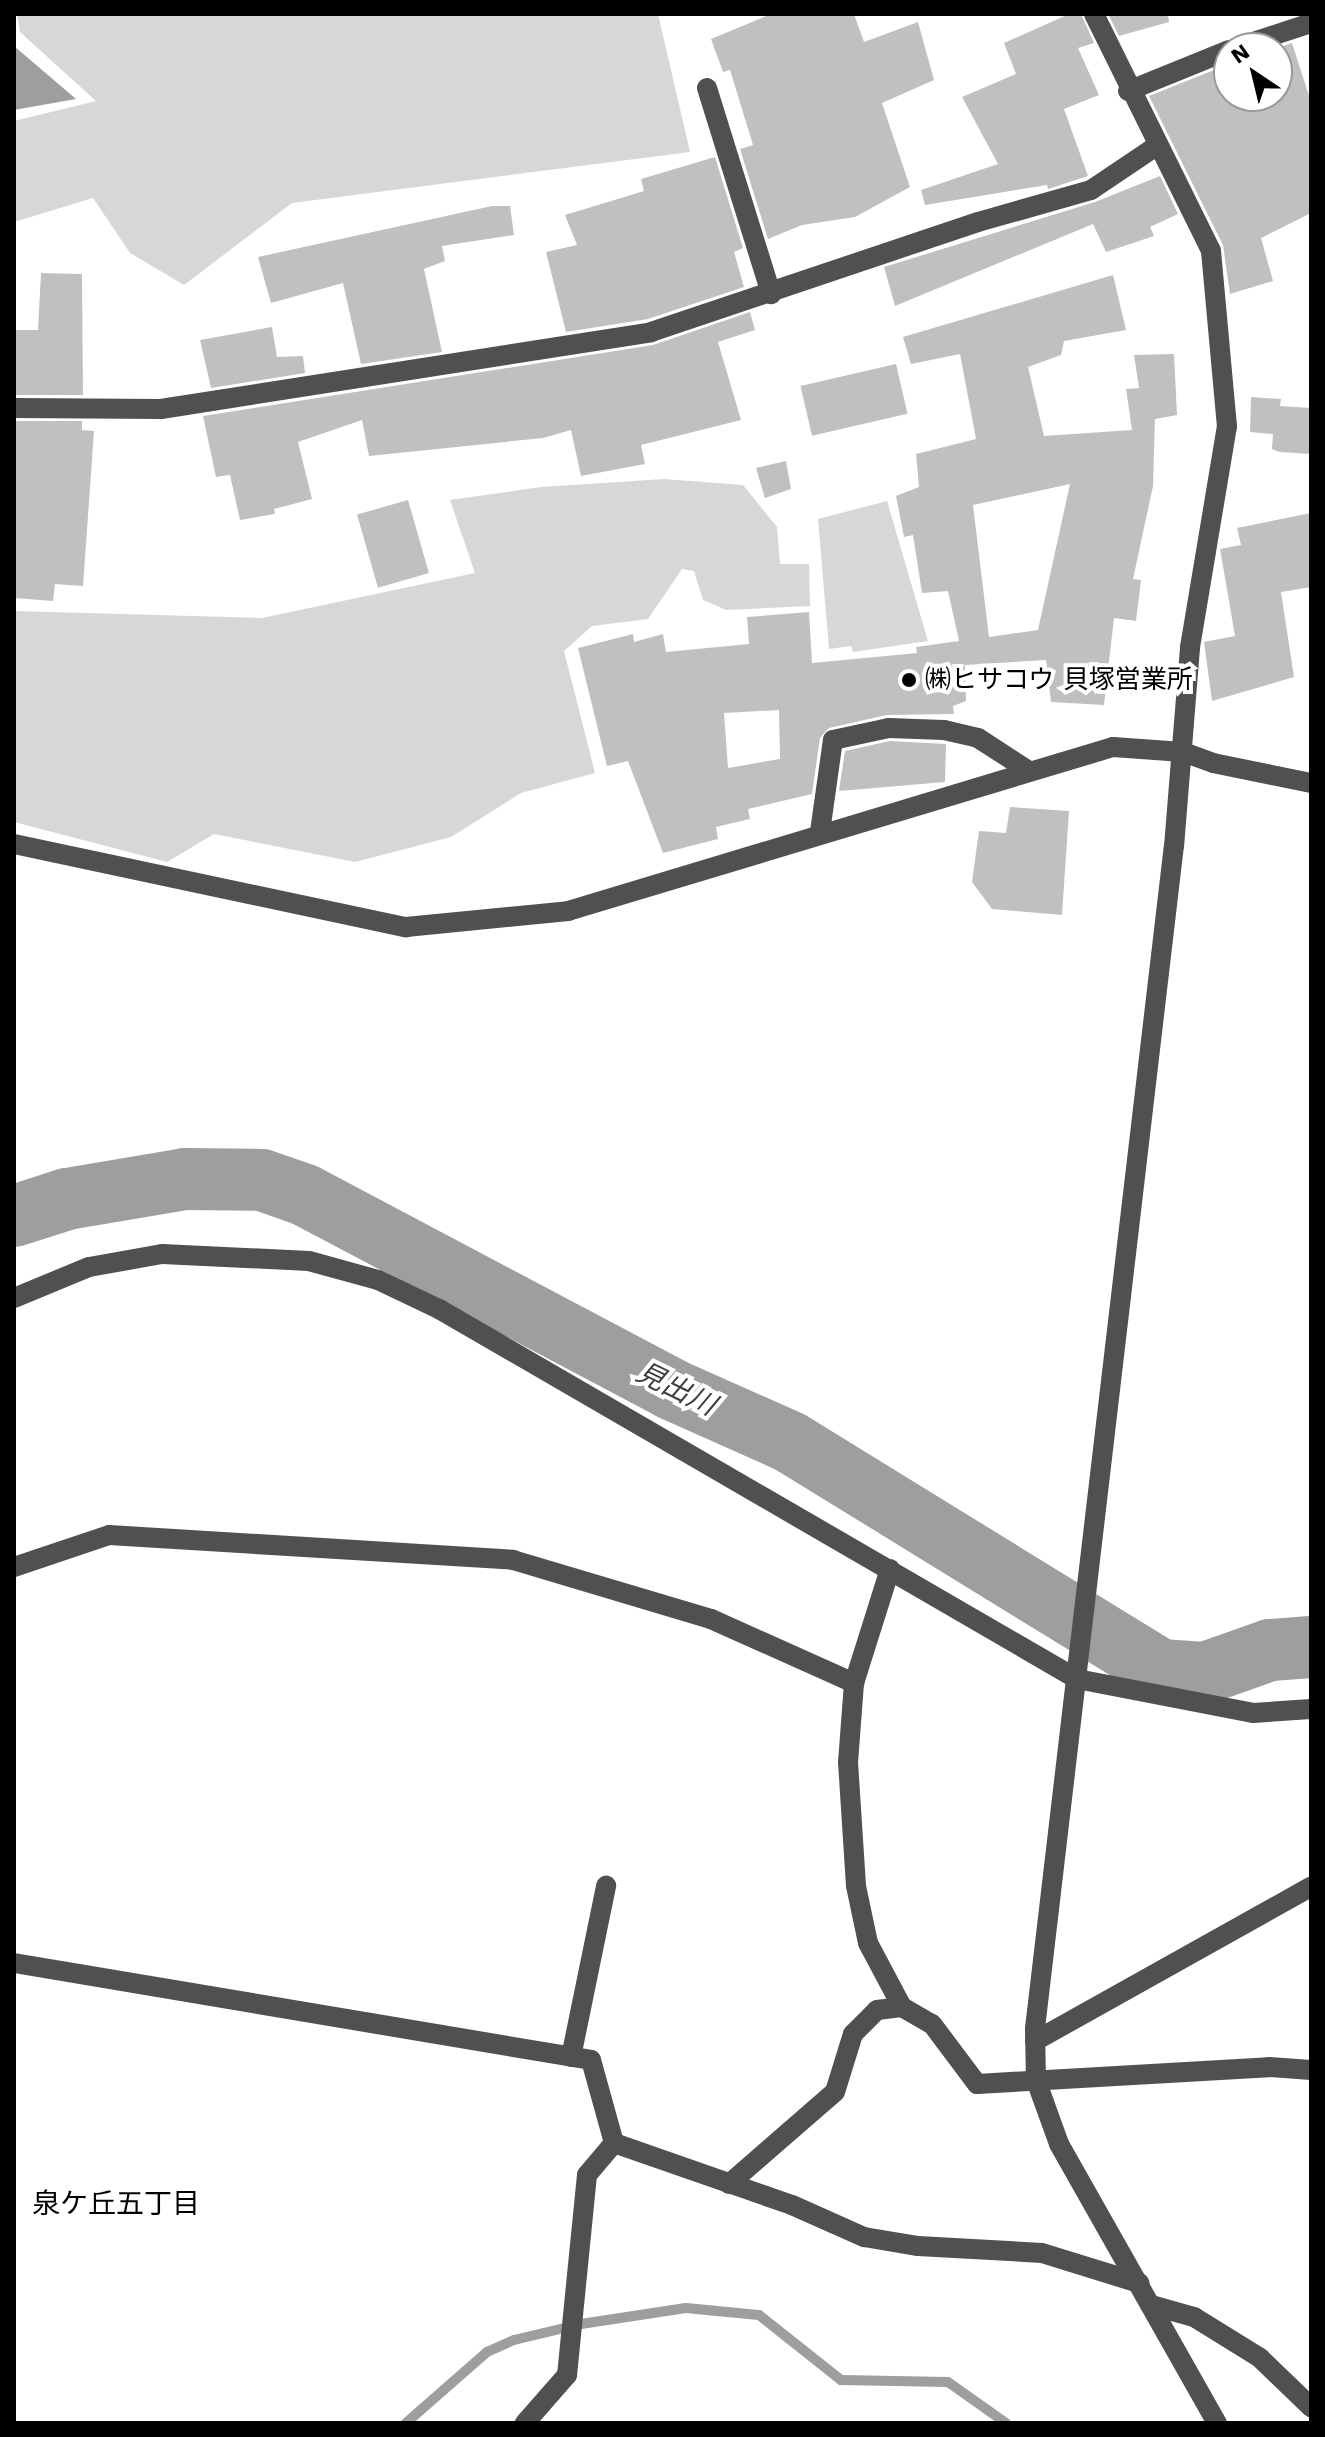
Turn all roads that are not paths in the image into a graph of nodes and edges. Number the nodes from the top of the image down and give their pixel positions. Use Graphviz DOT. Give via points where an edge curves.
graph roads {
  1 [pos="1094,14"];
  2 [pos="1311,23"];
  3 [pos="1284,32"];
  4 [pos="1213,56"];
  5 [pos="707,88"];
  6 [pos="1128,91"];
  7 [pos="1155,147"];
  8 [pos="771,294"];
  9 [pos="14,408"];
  10 [pos="1183,752"];
  11 [pos="1029,771"];
  12 [pos="1311,783"];
  13 [pos="820,832"];
  14 [pos="14,844"];
  15 [pos="14,1298"];
  16 [pos="14,1567"];
  17 [pos="890,1569"];
  18 [pos="1077,1679"];
  19 [pos="854,1683"];
  20 [pos="1311,1709"];
  21 [pos="606,1886"];
  22 [pos="1311,1887"];
  23 [pos="14,1963"];
  24 [pos="902,2007"];
  25 [pos="1035,2041"];
  26 [pos="571,2057"];
  27 [pos="1311,2070"];
  28 [pos="1036,2080"];
  29 [pos="614,2143"];
  30 [pos="729,2184"];
  31 [pos="1139,2283"];
  32 [pos="1151,2305"];
  33 [pos="1311,2407"];
  34 [pos="525,2423"];
  35 [pos="1217,2423"];
  1 -- 6 [label="street"];
  2 -- 3 [label="street"];
  4 -- 6 [label="street"];
  5 -- 8 [label="street"];
  6 -- 7 [label="street"];
  7 -- 8 [label="street" via="1091,190 978,222"];
  7 -- 10 [label="street" via="1190,203 1211,251 1227,377 1221,482 1190,648"];
  8 -- 9 [label="street" via="651,332 161,409"];
  10 -- 11 [label="street" via="1113,747"];
  10 -- 12 [label="street"];
  10 -- 18 [label="street"];
  11 -- 13 [label="street"];
  11 -- 13 [label="street" via="978,738 944,730 889,728 833,740"];
  13 -- 14 [label="street" via="568,911 406,927"];
  15 -- 17 [label="street" via="89,1267 162,1254 309,1261 378,1280 439,1309"];
  16 -- 19 [label="street" via="109,1535 513,1560 711,1619"];
  17 -- 18 [label="street"];
  17 -- 19 [label="street"];
  18 -- 20 [label="street" via="1253,1713"];
  18 -- 25 [label="street"];
  19 -- 24 [label="street" via="848,1762 856,1886 868,1943"];
  21 -- 26 [label="street"];
  22 -- 25 [label="street"];
  23 -- 26 [label="street"];
  24 -- 28 [label="street" via="932,2024 977,2084"];
  24 -- 30 [label="street" via="877,2010 853,2034 835,2092"];
  25 -- 28 [label="street"];
  26 -- 29 [label="street" via="591,2060"];
  27 -- 28 [label="street" via="1269,2067"];
  28 -- 31 [label="street" via="1059,2144"];
  29 -- 30 [label="street"];
  29 -- 34 [label="street" via="587,2175 567,2375"];
  30 -- 31 [label="street" via="864,2237 918,2246 1042,2253"];
  31 -- 32 [label="street"];
  32 -- 33 [label="street" via="1194,2317 1260,2358"];
  32 -- 35 [label="street"];
}
